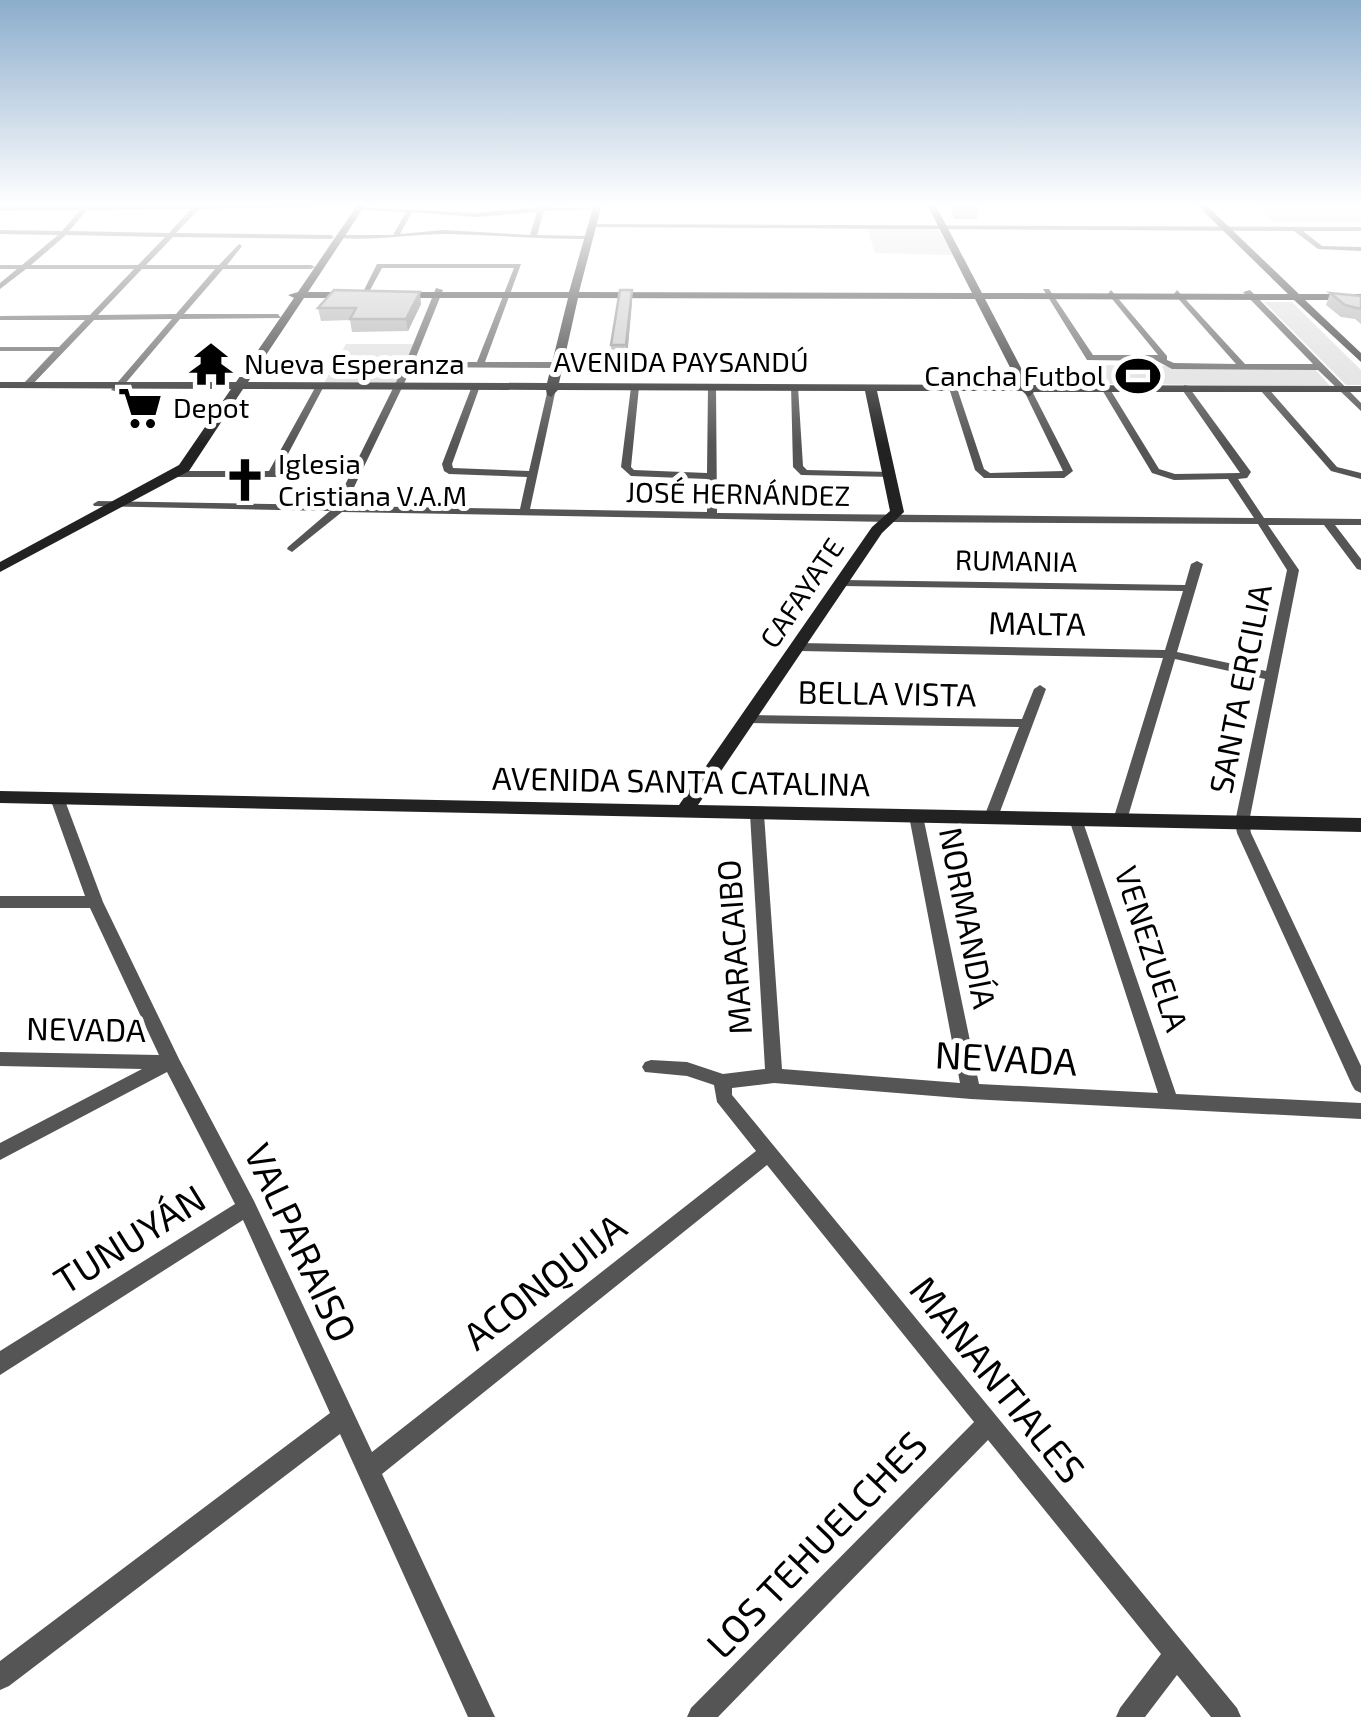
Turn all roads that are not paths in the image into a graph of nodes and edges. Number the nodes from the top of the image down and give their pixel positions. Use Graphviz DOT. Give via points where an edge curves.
graph roads {
  1 [pos="124,284"];
  2 [pos="207,284"];
  3 [pos="303,284"];
  4 [pos="305,284"];
  5 [pos="372,284"];
  6 [pos="511,284"];
  7 [pos="577,284"];
  8 [pos="970,284"];
  9 [pos="1290,284"];
  10 [pos="300,292"];
  11 [pos="368,292"];
  12 [pos="438,293"];
  13 [pos="507,293"];
  14 [pos="575,293"];
  15 [pos="975,294"];
  16 [pos="1048,294"];
  17 [pos="1113,294"];
  18 [pos="1180,294"];
  19 [pos="1249,294"];
  20 [pos="1300,294"];
  21 [pos="1361,294"];
  22 [pos="387,295"];
  23 [pos="178,316"];
  24 [pos="278,316"];
  25 [pos="92,317"];
  26 [pos="0,318"];
  27 [pos="1361,346"];
  28 [pos="62,349"];
  29 [pos="0,350"];
  30 [pos="1162,359"];
  31 [pos="1361,360"];
  32 [pos="409,364"];
  33 [pos="480,365"];
  34 [pos="557,365"];
  35 [pos="1242,366"];
  36 [pos="1320,366"];
  37 [pos="26,385"];
  38 [pos="0,388"];
  39 [pos="117,388"];
  40 [pos="233,388"];
  41 [pos="318,389"];
  42 [pos="397,389"];
  43 [pos="475,389"];
  44 [pos="551,390"];
  45 [pos="635,390"];
  46 [pos="712,390"];
  47 [pos="794,390"];
  48 [pos="871,390"];
  49 [pos="953,391"];
  50 [pos="1028,391"];
  51 [pos="1107,391"];
  52 [pos="1186,391"];
  53 [pos="1266,391"];
  54 [pos="1353,392"];
  55 [pos="1361,408"];
  56 [pos="169,474"];
  57 [pos="272,474"];
  58 [pos="355,474"];
  59 [pos="532,474"];
  60 [pos="890,475"];
  61 [pos="712,476"];
  62 [pos="1238,476"];
  63 [pos="1361,476"];
  64 [pos="98,504"];
  65 [pos="115,504"];
  66 [pos="338,510"];
  67 [pos="524,513"];
  68 [pos="712,515"];
  69 [pos="891,519"];
  70 [pos="1262,522"];
  71 [pos="1327,522"];
  72 [pos="1361,522"];
  73 [pos="292,549"];
  74 [pos="0,558"];
  75 [pos="1197,564"];
  76 [pos="1361,567"];
  77 [pos="0,568"];
  78 [pos="842,584"];
  79 [pos="1190,588"];
  80 [pos="800,646"];
  81 [pos="1170,654"];
  82 [pos="1270,676"];
  83 [pos="1040,689"];
  84 [pos="748,719"];
  85 [pos="1026,723"];
  86 [pos="0,796"];
  87 [pos="58,798"];
  88 [pos="683,812"];
  89 [pos="756,814"];
  90 [pos="916,816"];
  91 [pos="991,817"];
  92 [pos="1076,819"];
  93 [pos="1120,820"];
  94 [pos="1242,822"];
  95 [pos="1361,824"];
  96 [pos="0,902"];
  97 [pos="95,902"];
  98 [pos="0,1059"];
  99 [pos="171,1062"];
  100 [pos="651,1067"];
  101 [pos="774,1076"];
  102 [pos="723,1081"];
  103 [pos="1361,1085"];
  104 [pos="971,1091"];
  105 [pos="1169,1099"];
  106 [pos="1361,1110"];
  107 [pos="0,1152"];
  108 [pos="768,1153"];
  109 [pos="247,1207"];
  110 [pos="0,1364"];
  111 [pos="342,1418"];
  112 [pos="987,1425"];
  113 [pos="368,1470"];
  114 [pos="1176,1655"];
  115 [pos="0,1677"];
  116 [pos="478,1715"];
  117 [pos="700,1717"];
  118 [pos="1129,1717"];
  119 [pos="1228,1717"];
  1 -- 25 [label="street"];
  2 -- 23 [label="street"];
  3 -- 10 [label="main road"];
  4 -- 10 [label="main road"];
  5 -- 11 [label="street"];
  6 -- 13 [label="street"];
  7 -- 14 [label="main road"];
  8 -- 15 [label="main road"];
  9 -- 20 [label="main road"];
  10 -- 11 [label="main road"];
  10 -- 24 [label="main road"];
  10 -- 40 [label="main road"];
  11 -- 12 [label="main road"];
  12 -- 13 [label="main road"];
  12 -- 22 [label="main road"];
  12 -- 32 [label="street"];
  13 -- 14 [label="main road"];
  13 -- 33 [label="street"];
  14 -- 15 [label="main road"];
  14 -- 34 [label="main road"];
  15 -- 16 [label="main road"];
  15 -- 50 [label="main road"];
  16 -- 17 [label="main road"];
  16 -- 30 [label="street" via="1090,358"];
  17 -- 18 [label="main road"];
  17 -- 30 [label="street"];
  18 -- 19 [label="main road"];
  18 -- 35 [label="street"];
  19 -- 20 [label="main road"];
  19 -- 36 [label="street"];
  20 -- 21 [label="main road"];
  20 -- 27 [label="main road"];
  20 -- 31 [label="main road"];
  23 -- 24 [label="street"];
  23 -- 25 [label="street"];
  23 -- 39 [label="street"];
  24 -- 40 [label="main road"];
  25 -- 26 [label="street"];
  25 -- 28 [label="street"];
  28 -- 29 [label="street"];
  28 -- 37 [label="street"];
  30 -- 35 [label="street" via="1172,366"];
  32 -- 33 [label="street"];
  32 -- 42 [label="street"];
  33 -- 34 [label="street"];
  34 -- 44 [label="main road"];
  35 -- 36 [label="street"];
  36 -- 54 [label="street"];
  37 -- 38 [label="main road, AVENIDA PAYSANDÚ"];
  37 -- 39 [label="main road, AVENIDA PAYSANDÚ"];
  38 -- 39 [label="main road, AVENIDA PAYSANDÚ"];
  39 -- 40 [label="main road, AVENIDA PAYSANDÚ"];
  40 -- 41 [label="main road, AVENIDA PAYSANDÚ"];
  40 -- 56 [label="main road" via="184,468"];
  40 -- 64 [label="main road" via="171,464"];
  41 -- 42 [label="main road, AVENIDA PAYSANDÚ"];
  41 -- 57 [label="street"];
  42 -- 43 [label="main road, AVENIDA PAYSANDÚ"];
  42 -- 58 [label="street"];
  43 -- 44 [label="main road, AVENIDA PAYSANDÚ"];
  43 -- 59 [label="street" via="449,471"];
  44 -- 45 [label="main road, AVENIDA PAYSANDÚ"];
  44 -- 59 [label="street"];
  45 -- 46 [label="main road, AVENIDA PAYSANDÚ"];
  45 -- 61 [label="street" via="626,468 641,475"];
  46 -- 47 [label="main road, AVENIDA PAYSANDÚ"];
  46 -- 61 [label="street"];
  47 -- 48 [label="main road, AVENIDA PAYSANDÚ"];
  47 -- 60 [label="street" via="798,467 804,473"];
  48 -- 49 [label="main road, AVENIDA PAYSANDÚ"];
  48 -- 60 [label="main road"];
  49 -- 50 [label="main road, AVENIDA PAYSANDÚ"];
  49 -- 50 [label="street" via="980,470 988,476 1064,476 1068,471"];
  50 -- 51 [label="main road, AVENIDA PAYSANDÚ"];
  51 -- 52 [label="main road, AVENIDA PAYSANDÚ"];
  51 -- 62 [label="street" via="1155,470"];
  52 -- 53 [label="main road, AVENIDA PAYSANDÚ"];
  52 -- 62 [label="street, SANTA ERCILIA" via="1246,472"];
  53 -- 54 [label="main road, AVENIDA PAYSANDÚ"];
  53 -- 63 [label="street" via="1342,474"];
  54 -- 55 [label="street"];
  56 -- 57 [label="street"];
  56 -- 65 [label="main road"];
  57 -- 58 [label="street"];
  58 -- 66 [label="street"];
  59 -- 67 [label="street"];
  60 -- 69 [label="main road" via="896,512"];
  61 -- 68 [label="street"];
  62 -- 70 [label="street, SANTA ERCILIA"];
  64 -- 65 [label="street, JOSÉ HERNÁNDEZ"];
  64 -- 74 [label="main road"];
  65 -- 66 [label="street, JOSÉ HERNÁNDEZ"];
  65 -- 77 [label="main road"];
  66 -- 67 [label="street, JOSÉ HERNÁNDEZ"];
  66 -- 73 [label="street"];
  67 -- 68 [label="street, JOSÉ HERNÁNDEZ"];
  68 -- 69 [label="street, JOSÉ HERNÁNDEZ"];
  69 -- 70 [label="street, JOSÉ HERNÁNDEZ"];
  69 -- 78 [label="main road, CAFAYATE"];
  70 -- 71 [label="street, JOSÉ HERNÁNDEZ"];
  70 -- 82 [label="street, SANTA ERCILIA" via="1293,570"];
  71 -- 72 [label="street, JOSÉ HERNÁNDEZ"];
  71 -- 76 [label="street"];
  75 -- 79 [label="street, VENEZUELA"];
  78 -- 79 [label="street, RUMANIA"];
  78 -- 80 [label="main road, CAFAYATE"];
  79 -- 81 [label="street, VENEZUELA"];
  80 -- 81 [label="street, MALTA"];
  80 -- 84 [label="main road, CAFAYATE"];
  81 -- 82 [label="street, MALTA"];
  81 -- 93 [label="street, VENEZUELA"];
  82 -- 94 [label="street, SANTA ERCILIA"];
  83 -- 85 [label="street"];
  84 -- 85 [label="street, BELLA VISTA"];
  84 -- 88 [label="main road, CAFAYATE"];
  85 -- 91 [label="street"];
  86 -- 87 [label="main road, AVENIDA SANTA CATALINA"];
  87 -- 88 [label="main road, AVENIDA SANTA CATALINA"];
  87 -- 97 [label="street, VALPARAISO"];
  88 -- 89 [label="main road, AVENIDA SANTA CATALINA"];
  89 -- 90 [label="main road, AVENIDA SANTA CATALINA"];
  89 -- 101 [label="street, MARACAIBO"];
  90 -- 91 [label="main road, AVENIDA SANTA CATALINA"];
  90 -- 104 [label="street, NORMANDÍA"];
  91 -- 92 [label="main road, AVENIDA SANTA CATALINA"];
  92 -- 93 [label="main road, AVENIDA SANTA CATALINA"];
  92 -- 105 [label="street, VENEZUELA"];
  93 -- 94 [label="main road, AVENIDA SANTA CATALINA"];
  94 -- 95 [label="main road, AVENIDA SANTA CATALINA"];
  94 -- 103 [label="street, SANTA ERCILIA"];
  96 -- 97 [label="street"];
  97 -- 99 [label="street, VALPARAISO"];
  98 -- 99 [label="street, NEVADA"];
  99 -- 107 [label="street"];
  99 -- 109 [label="street, VALPARAISO"];
  100 -- 102 [label="street, NEVADA" via="688,1068"];
  101 -- 102 [label="street, NEVADA"];
  101 -- 104 [label="street, NEVADA"];
  102 -- 108 [label="street, MANANTIALES" via="723,1097"];
  104 -- 105 [label="street, NEVADA"];
  105 -- 106 [label="street, NEVADA"];
  108 -- 112 [label="street, MANANTIALES"];
  108 -- 113 [label="street, ACONQUIJA"];
  109 -- 110 [label="street, TUNUYÁN"];
  109 -- 111 [label="street, VALPARAISO"];
  111 -- 113 [label="street, VALPARAISO"];
  111 -- 115 [label="street"];
  112 -- 114 [label="street, MANANTIALES"];
  112 -- 117 [label="street, LOS TEHUELCHES"];
  113 -- 116 [label="street, VALPARAISO"];
  114 -- 118 [label="street"];
  114 -- 119 [label="street, MANANTIALES"];
}
